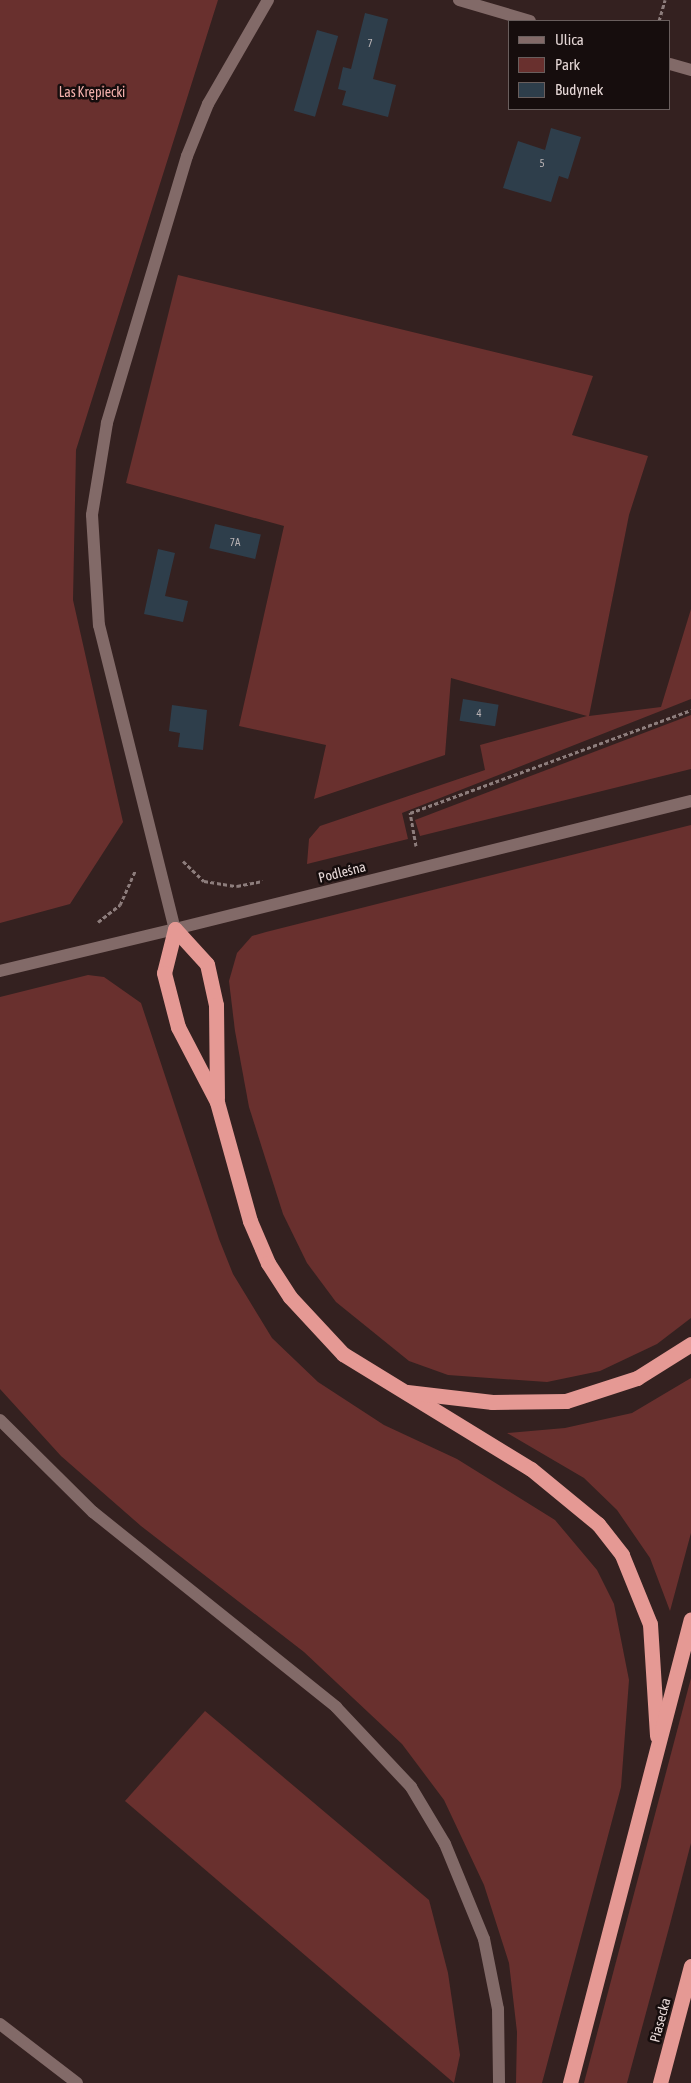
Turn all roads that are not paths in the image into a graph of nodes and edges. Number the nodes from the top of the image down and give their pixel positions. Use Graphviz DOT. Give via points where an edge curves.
graph roads {
  1 [pos="268,0"];
  2 [pos="459,0"];
  3 [pos="527,20"];
  4 [pos="671,64"];
  5 [pos="691,70"];
  6 [pos="691,802"];
  7 [pos="175,929"];
  8 [pos="0,971"];
  9 [pos="217,1102"];
  10 [pos="691,1344"];
  11 [pos="403,1392"];
  12 [pos="0,1420"];
  13 [pos="691,1620"];
  14 [pos="657,1736"];
  15 [pos="691,1966"];
  16 [pos="0,2024"];
  17 [pos="77,2083"];
  18 [pos="499,2083"];
  19 [pos="570,2083"];
  20 [pos="660,2083"];
  1 -- 7 [label="street" via="208,104 188,156 108,423 92,515 99,625"];
  2 -- 3 [label="street"];
  4 -- 5 [label="street"];
  6 -- 7 [label="street, Podleśna"];
  7 -- 8 [label="street, Podleśna"];
  7 -- 9 [label="highway" via="164,973 178,1027"];
  7 -- 9 [label="highway" via="207,964 216,1005"];
  9 -- 11 [label="highway" via="250,1221 290,1297 343,1354"];
  10 -- 11 [label="highway" via="636,1378 566,1401 492,1402"];
  11 -- 14 [label="highway" via="569,1498 598,1524 622,1555 650,1624"];
  12 -- 18 [label="street" via="93,1512 336,1708 411,1787 445,1844 484,1939 498,2009"];
  13 -- 14 [label="highway"];
  14 -- 19 [label="highway"];
  15 -- 20 [label="highway, Piasecka"];
  16 -- 17 [label="street"];
}
